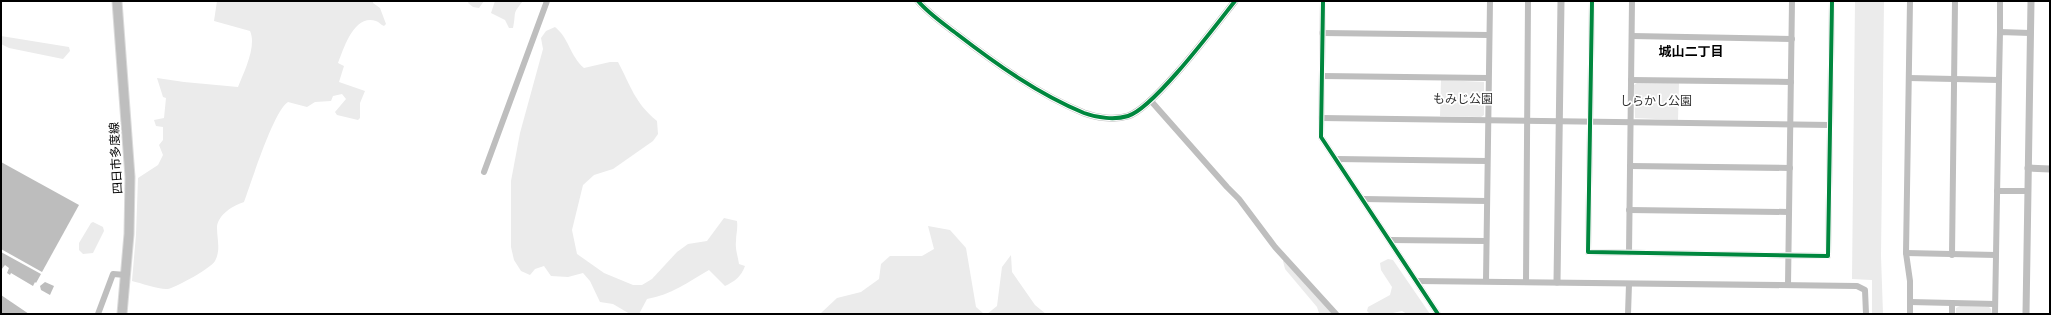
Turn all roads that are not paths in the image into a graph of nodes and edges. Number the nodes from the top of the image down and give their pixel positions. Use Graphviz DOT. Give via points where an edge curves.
graph roads {
  1 [pos="117,1"];
  2 [pos="547,1"];
  3 [pos="918,1"];
  4 [pos="1236,1"];
  5 [pos="1323,1"];
  6 [pos="1490,1"];
  7 [pos="1528,1"];
  8 [pos="1561,1"];
  9 [pos="1592,1"];
  10 [pos="1632,1"];
  11 [pos="1792,1"];
  12 [pos="1832,1"];
  13 [pos="1910,1"];
  14 [pos="1955,1"];
  15 [pos="2000,1"];
  16 [pos="2031,1"];
  17 [pos="2000,32"];
  18 [pos="1322,33"];
  19 [pos="2030,33"];
  20 [pos="1489,35"];
  21 [pos="1632,36"];
  22 [pos="1792,39"];
  23 [pos="1322,76"];
  24 [pos="1488,78"];
  25 [pos="1909,78"];
  26 [pos="1954,79"];
  27 [pos="1631,80"];
  28 [pos="1999,80"];
  29 [pos="1791,82"];
  30 [pos="1151,101"];
  31 [pos="1321,118"];
  32 [pos="1488,120"];
  33 [pos="1528,121"];
  34 [pos="1559,122"];
  35 [pos="1590,122"];
  36 [pos="1630,123"];
  37 [pos="1791,124"];
  38 [pos="1830,125"];
  39 [pos="1336,159"];
  40 [pos="1487,161"];
  41 [pos="1630,166"];
  42 [pos="1790,168"];
  43 [pos="2028,168"];
  44 [pos="2050,169"];
  45 [pos="484,172"];
  46 [pos="1997,190"];
  47 [pos="2028,191"];
  48 [pos="1363,200"];
  49 [pos="1487,201"];
  50 [pos="1629,210"];
  51 [pos="1789,212"];
  52 [pos="1390,240"];
  53 [pos="1486,241"];
  54 [pos="1629,253"];
  55 [pos="1906,253"];
  56 [pos="1789,255"];
  57 [pos="1952,255"];
  58 [pos="1996,255"];
  59 [pos="126,276"];
  60 [pos="1417,281"];
  61 [pos="1486,282"];
  62 [pos="1526,282"];
  63 [pos="1557,282"];
  64 [pos="1628,284"];
  65 [pos="1788,285"];
  66 [pos="1910,302"];
  67 [pos="1952,303"];
  68 [pos="1995,304"];
  69 [pos="98,314"];
  70 [pos="122,314"];
  71 [pos="1336,314"];
  72 [pos="1438,314"];
  73 [pos="1628,314"];
  74 [pos="1866,314"];
  75 [pos="1910,314"];
  76 [pos="1952,314"];
  77 [pos="1995,314"];
  78 [pos="2026,314"];
  1 -- 59 [label="main road, 四日市多度線" via="130,177"];
  2 -- 45 [label="street"];
  3 -- 30 [label="street" via="967,41 1032,86 1084,113 1107,118 1128,116"];
  4 -- 30 [label="street"];
  5 -- 18 [label="street"];
  6 -- 20 [label="street"];
  7 -- 33 [label="street"];
  8 -- 34 [label="street"];
  9 -- 35 [label="street"];
  10 -- 21 [label="street"];
  11 -- 22 [label="street"];
  12 -- 38 [label="street"];
  13 -- 25 [label="street"];
  14 -- 26 [label="street"];
  15 -- 17 [label="street"];
  16 -- 19 [label="street"];
  17 -- 19 [label="street"];
  17 -- 28 [label="street"];
  18 -- 20 [label="street"];
  18 -- 23 [label="street"];
  19 -- 43 [label="street"];
  20 -- 24 [label="street"];
  21 -- 22 [label="street"];
  21 -- 27 [label="street"];
  22 -- 29 [label="street"];
  23 -- 24 [label="street"];
  23 -- 31 [label="street"];
  24 -- 32 [label="street"];
  25 -- 26 [label="street"];
  25 -- 55 [label="street"];
  26 -- 28 [label="street"];
  26 -- 57 [label="street"];
  27 -- 29 [label="street"];
  27 -- 36 [label="street"];
  28 -- 46 [label="street"];
  29 -- 37 [label="street"];
  30 -- 71 [label="street" via="1239,199 1275,247"];
  31 -- 32 [label="street"];
  31 -- 39 [label="street" via="1321,138"];
  32 -- 33 [label="street"];
  32 -- 40 [label="street"];
  33 -- 34 [label="street"];
  33 -- 62 [label="street"];
  34 -- 35 [label="street"];
  34 -- 63 [label="street"];
  35 -- 36 [label="street"];
  35 -- 54 [label="street" via="1588,252"];
  36 -- 37 [label="street"];
  36 -- 41 [label="street"];
  37 -- 38 [label="street"];
  37 -- 42 [label="street"];
  38 -- 56 [label="street" via="1828,256"];
  39 -- 40 [label="street"];
  39 -- 48 [label="street"];
  40 -- 49 [label="street"];
  41 -- 42 [label="street"];
  41 -- 50 [label="street"];
  42 -- 51 [label="street"];
  43 -- 44 [label="street"];
  43 -- 47 [label="street"];
  46 -- 47 [label="street"];
  46 -- 58 [label="street"];
  47 -- 78 [label="street"];
  48 -- 49 [label="street"];
  48 -- 52 [label="street"];
  49 -- 53 [label="street"];
  50 -- 51 [label="street"];
  50 -- 54 [label="street"];
  51 -- 56 [label="street"];
  52 -- 53 [label="street"];
  52 -- 60 [label="street"];
  53 -- 61 [label="street"];
  54 -- 56 [label="street"];
  55 -- 57 [label="street"];
  55 -- 66 [label="street"];
  56 -- 65 [label="street"];
  57 -- 58 [label="street"];
  58 -- 68 [label="street"];
  59 -- 69 [label="street" via="113,274"];
  59 -- 70 [label="main road, 四日市多度線"];
  60 -- 61 [label="street"];
  60 -- 72 [label="street"];
  61 -- 62 [label="street"];
  62 -- 63 [label="street"];
  63 -- 64 [label="street"];
  64 -- 65 [label="street"];
  64 -- 73 [label="street"];
  65 -- 74 [label="street" via="1862,287 1866,290"];
  66 -- 67 [label="street"];
  66 -- 75 [label="street"];
  67 -- 68 [label="street"];
  67 -- 76 [label="street"];
  68 -- 77 [label="street"];
}
